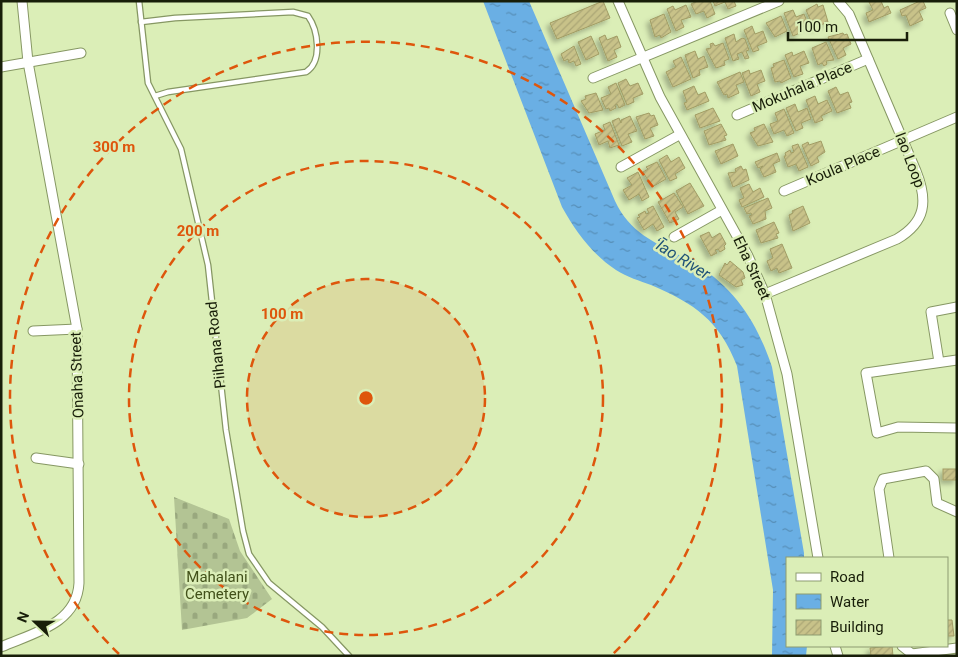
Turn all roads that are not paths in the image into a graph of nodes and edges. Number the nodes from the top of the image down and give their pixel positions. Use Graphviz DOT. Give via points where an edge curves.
graph roads {
  1 [pos="22,1"];
  2 [pos="139,1"];
  3 [pos="618,1"];
  4 [pos="778,1"];
  5 [pos="838,1"];
  6 [pos="950,13"];
  7 [pos="141,22"];
  8 [pos="957,30"];
  9 [pos="81,52"];
  10 [pos="643,59"];
  11 [pos="868,59"];
  12 [pos="28,62"];
  13 [pos="1,67"];
  14 [pos="593,78"];
  15 [pos="155,96"];
  16 [pos="737,115"];
  17 [pos="957,117"];
  18 [pos="679,135"];
  19 [pos="903,140"];
  20 [pos="621,166"];
  21 [pos="784,191"];
  22 [pos="722,210"];
  23 [pos="674,237"];
  24 [pos="765,294"];
  25 [pos="957,307"];
  26 [pos="77,328"];
  27 [pos="33,331"];
  28 [pos="957,360"];
  29 [pos="939,362"];
  30 [pos="957,428"];
  31 [pos="36,458"];
  32 [pos="79,464"];
  33 [pos="957,512"];
  34 [pos="818,557"];
  35 [pos="889,557"];
  36 [pos="1,647"];
  37 [pos="902,647"];
  38 [pos="957,648"];
  39 [pos="349,656"];
  1 -- 12 [label="street, Onaha Street"];
  2 -- 7 [label="lane, Piihana Road"];
  3 -- 10 [label="street, Eha Street"];
  4 -- 10 [label="street"];
  5 -- 11 [label="street, Iao Loop" via="849,14"];
  6 -- 8 [label="street"];
  7 -- 15 [label="lane, Piihana Road" via="148,83"];
  7 -- 15 [label="lane" via="293,12 308,16 314,28 316,60 306,72"];
  9 -- 12 [label="street"];
  10 -- 14 [label="street"];
  10 -- 18 [label="street, Eha Street"];
  11 -- 16 [label="street, Mokuhala Place"];
  11 -- 19 [label="street, Iao Loop"];
  12 -- 13 [label="street"];
  12 -- 26 [label="street, Onaha Street"];
  15 -- 39 [label="lane, Piihana Road" via="180,149 208,265 226,430 249,554 269,583 322,627"];
  17 -- 19 [label="street, Koula Place"];
  18 -- 20 [label="street"];
  18 -- 22 [label="street, Eha Street"];
  19 -- 21 [label="street, Koula Place"];
  19 -- 24 [label="street, Iao Loop" via="924,196 921,213 911,229 897,239"];
  22 -- 23 [label="street"];
  22 -- 24 [label="street, Eha Street"];
  24 -- 34 [label="street, Eha Street" via="788,374"];
  25 -- 29 [label="street" via="931,312"];
  26 -- 27 [label="street"];
  26 -- 32 [label="street, Onaha Street"];
  28 -- 29 [label="street"];
  29 -- 30 [label="street" via="866,373 877,433 898,427"];
  31 -- 32 [label="street"];
  32 -- 36 [label="street, Onaha Street" via="79,584 74,603 58,622"];
  33 -- 35 [label="street" via="937,502 934,479 926,471 883,479 880,484"];
  37 -- 38 [label="street" via="912,654"];
}
